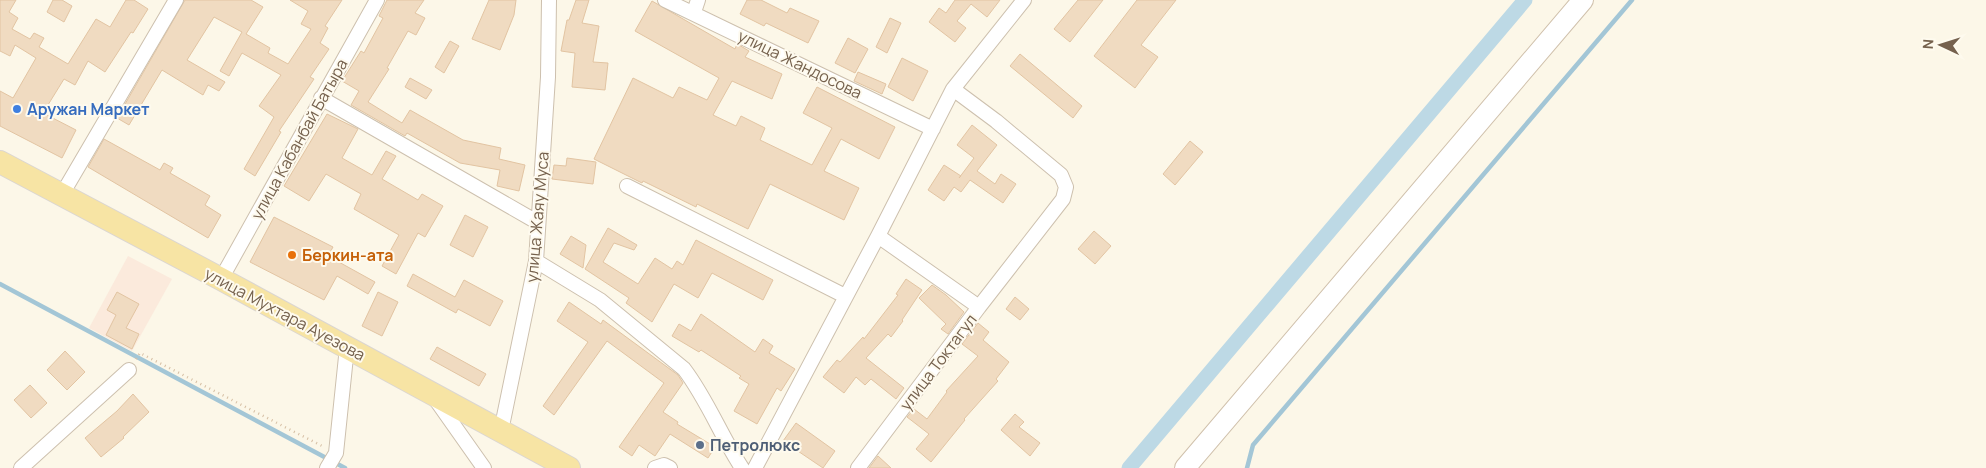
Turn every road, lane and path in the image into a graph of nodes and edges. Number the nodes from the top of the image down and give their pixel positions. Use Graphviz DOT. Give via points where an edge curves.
graph roads {
  1 [pos="176,0"];
  2 [pos="376,0"];
  3 [pos="549,0"];
  4 [pos="666,0"];
  5 [pos="1024,0"];
  6 [pos="1583,0"];
  7 [pos="696,6"];
  8 [pos="952,89"];
  9 [pos="322,98"];
  10 [pos="933,129"];
  11 [pos="0,162"];
  12 [pos="627,186"];
  13 [pos="61,196"];
  14 [pos="537,222"];
  15 [pos="878,236"];
  16 [pos="536,262"];
  17 [pos="221,279"];
  18 [pos="845,296"];
  19 [pos="980,307"];
  20 [pos="347,347"];
  21 [pos="140,353"];
  22 [pos="129,370"];
  23 [pos="432,393"];
  24 [pos="501,430"];
  25 [pos="332,461"];
  26 [pos="22,468"];
  27 [pos="484,468"];
  28 [pos="569,468"];
  29 [pos="655,468"];
  30 [pos="670,468"];
  31 [pos="742,468"];
  32 [pos="755,468"];
  33 [pos="858,468"];
  34 [pos="1185,468"];
  1 -- 13 [label="street"];
  2 -- 9 [label="street, улица Кабанбай Батыра"];
  3 -- 14 [label="street, улица Жаяу Муса" via="548,78"];
  4 -- 7 [label="street, улица Жандосова"];
  5 -- 8 [label="street"];
  6 -- 34 [label="main road"];
  7 -- 10 [label="street, улица Жандосова"];
  8 -- 10 [label="street"];
  8 -- 19 [label="street" via="1061,175 1066,187 1063,200"];
  9 -- 14 [label="street"];
  9 -- 17 [label="street, улица Кабанбай Батыра"];
  10 -- 15 [label="street"];
  11 -- 13 [label="main road, улица Мухтара Ауезова"];
  12 -- 18 [label="street"];
  13 -- 17 [label="main road, улица Мухтара Ауезова"];
  14 -- 16 [label="street, улица Жаяу Муса"];
  15 -- 18 [label="street"];
  15 -- 19 [label="street, улица Токтагул"];
  16 -- 24 [label="street, улица Жаяу Муса"];
  16 -- 31 [label="street" via="600,300 684,369"];
  17 -- 20 [label="main road, улица Мухтара Ауезова"];
  18 -- 32 [label="street"];
  19 -- 33 [label="street, улица Токтагул"];
  20 -- 23 [label="main road, улица Мухтара Ауезова"];
  20 -- 25 [label="street"];
  21 -- 25 [label="path"];
  22 -- 26 [label="street"];
  23 -- 24 [label="main road, улица Мухтара Ауезова"];
  23 -- 27 [label="street"];
  24 -- 28 [label="main road, улица Мухтара Ауезова"];
  29 -- 30 [label="street" via="664,465"];
}
